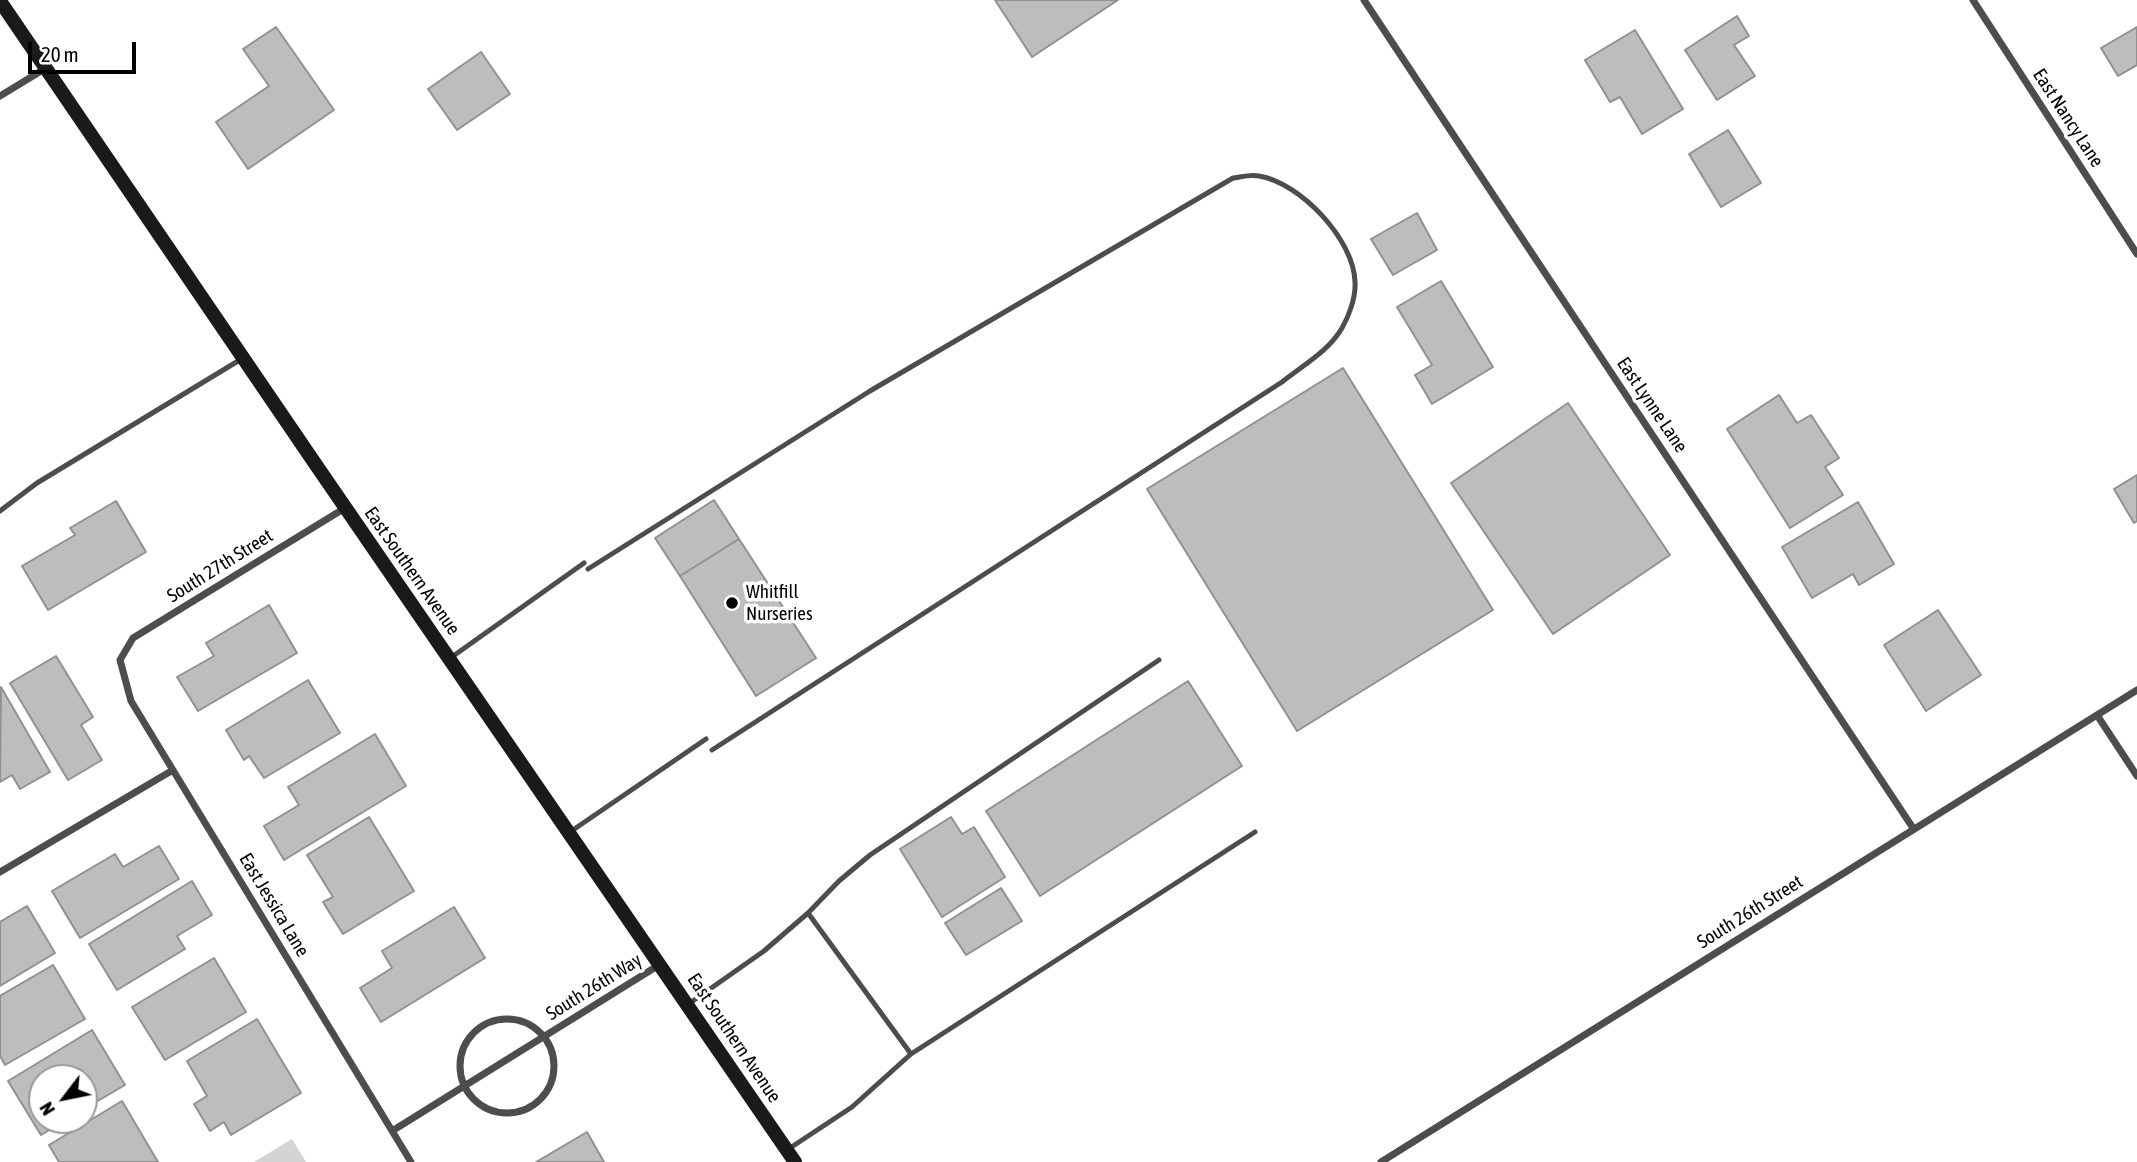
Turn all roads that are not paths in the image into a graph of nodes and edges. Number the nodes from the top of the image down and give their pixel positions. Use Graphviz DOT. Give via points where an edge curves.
graph roads {
  1 [pos="1364,0"];
  2 [pos="1973,0"];
  3 [pos="0,1"];
  4 [pos="46,68"];
  5 [pos="0,96"];
  6 [pos="2137,254"];
  7 [pos="243,358"];
  8 [pos="345,508"];
  9 [pos="0,511"];
  10 [pos="449,659"];
  11 [pos="120,660"];
  12 [pos="1159,660"];
  13 [pos="2137,690"];
  14 [pos="2097,715"];
  15 [pos="706,739"];
  16 [pos="712,750"];
  17 [pos="173,770"];
  18 [pos="2137,776"];
  19 [pos="1913,828"];
  20 [pos="1255,832"];
  21 [pos="569,833"];
  22 [pos="0,872"];
  23 [pos="808,914"];
  24 [pos="661,965"];
  25 [pos="688,1004"];
  26 [pos="544,1037"];
  27 [pos="911,1054"];
  28 [pos="464,1087"];
  29 [pos="392,1131"];
  30 [pos="791,1156"];
  31 [pos="411,1162"];
  32 [pos="1381,1162"];
  1 -- 19 [label="street, East Lynne Lane"];
  2 -- 6 [label="street, East Nancy Lane"];
  3 -- 4 [label="main road, East Southern Avenue"];
  4 -- 5 [label="street"];
  4 -- 7 [label="main road, East Southern Avenue"];
  7 -- 8 [label="main road, East Southern Avenue"];
  7 -- 9 [label="lane" via="37,483"];
  8 -- 10 [label="main road, East Southern Avenue"];
  8 -- 11 [label="street, South 27th Street" via="133,638"];
  10 -- 16 [label="lane" via="586,566 870,391 1233,178 1258,175 1287,185 1312,204 1349,257 1355,282 1341,330 1324,350 1282,382"];
  10 -- 21 [label="main road, East Southern Avenue"];
  11 -- 17 [label="street, East Jessica Lane" via="131,701"];
  12 -- 23 [label="lane" via="870,855"];
  13 -- 14 [label="street, South 26th Street"];
  14 -- 18 [label="street"];
  14 -- 19 [label="street, South 26th Street"];
  15 -- 21 [label="lane"];
  17 -- 22 [label="street"];
  17 -- 29 [label="street, East Jessica Lane"];
  19 -- 32 [label="street, South 26th Street"];
  20 -- 27 [label="lane"];
  21 -- 24 [label="main road, East Southern Avenue"];
  23 -- 25 [label="lane"];
  23 -- 27 [label="lane"];
  24 -- 25 [label="main road, East Southern Avenue"];
  24 -- 26 [label="street, South 26th Way"];
  25 -- 30 [label="main road, East Southern Avenue"];
  26 -- 28 [label="street, South 26th Way"];
  26 -- 28 [label="street, South 26th Way" via="519,1020 488,1023 463,1049 460,1072"];
  26 -- 28 [label="street, South 26th Way" via="554,1067 552,1082 532,1107 517,1113 486,1109"];
  27 -- 30 [label="lane"];
  28 -- 29 [label="street, South 26th Way"];
  29 -- 31 [label="street, East Jessica Lane"];
}
